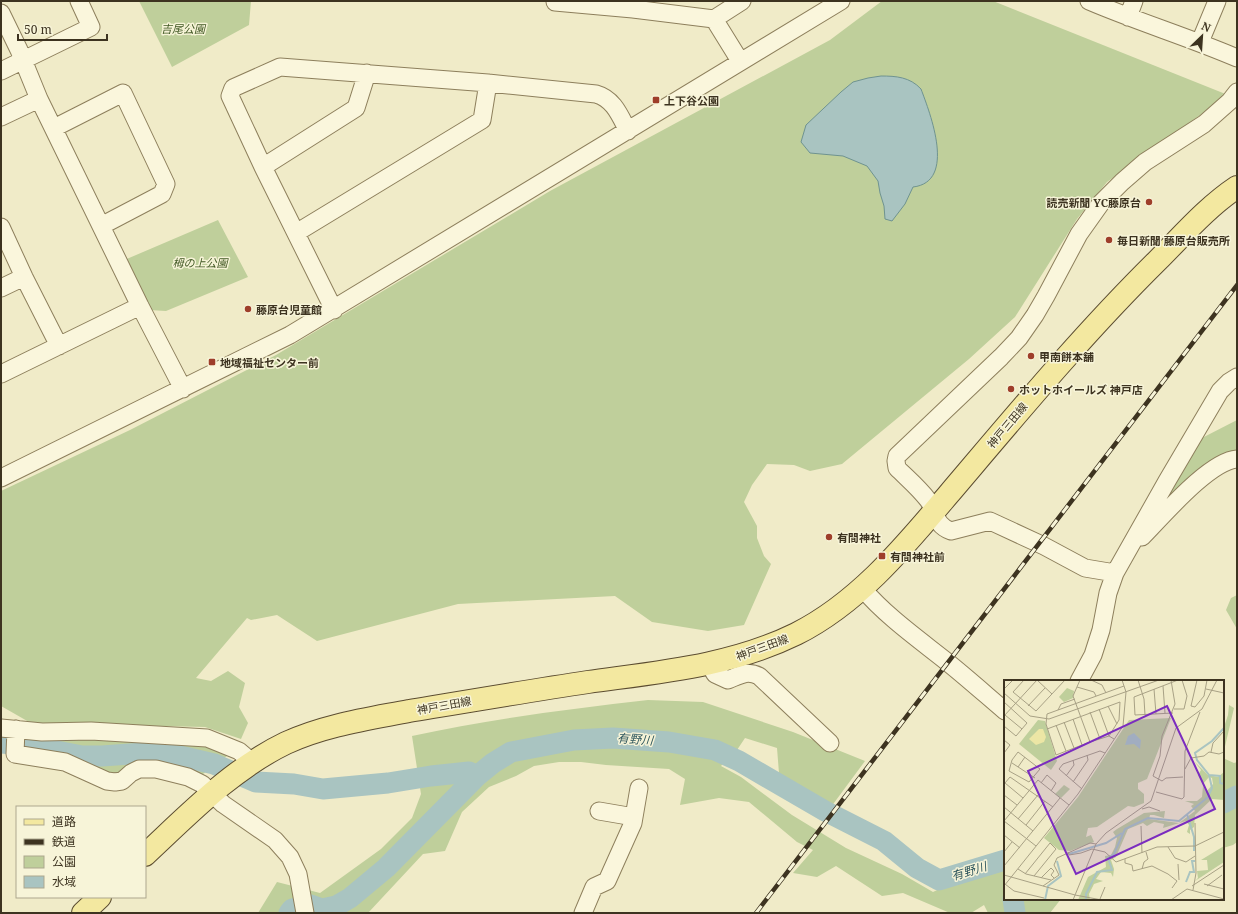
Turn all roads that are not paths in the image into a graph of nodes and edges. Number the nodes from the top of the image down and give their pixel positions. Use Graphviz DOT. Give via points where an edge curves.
graph roads {
  1 [pos="79,1"];
  2 [pos="550,1"];
  3 [pos="716,1"];
  4 [pos="742,1"];
  5 [pos="841,1"];
  6 [pos="1089,1"];
  7 [pos="1134,1"];
  8 [pos="1217,1"];
  9 [pos="634,5"];
  10 [pos="1,13"];
  11 [pos="1128,17"];
  12 [pos="714,19"];
  13 [pos="1200,42"];
  14 [pos="1237,58"];
  15 [pos="23,60"];
  16 [pos="740,61"];
  17 [pos="1,70"];
  18 [pos="367,73"];
  19 [pos="488,83"];
  20 [pos="1237,92"];
  21 [pos="39,98"];
  22 [pos="1,117"];
  23 [pos="54,128"];
  24 [pos="628,131"];
  25 [pos="263,167"];
  26 [pos="1237,187"];
  27 [pos="101,226"];
  28 [pos="1,227"];
  29 [pos="296,233"];
  30 [pos="24,277"];
  31 [pos="1,288"];
  32 [pos="140,306"];
  33 [pos="334,310"];
  34 [pos="59,346"];
  35 [pos="1,374"];
  36 [pos="1237,377"];
  37 [pos="183,389"];
  38 [pos="1237,459"];
  39 [pos="1,478"];
  40 [pos="933,513"];
  41 [pos="1126,552"];
  42 [pos="1115,573"];
  43 [pos="862,588"];
  44 [pos="709,664"];
  45 [pos="1080,680"];
  46 [pos="1004,710"];
  47 [pos="11,730"];
  48 [pos="830,743"];
  49 [pos="250,763"];
  50 [pos="219,788"];
  51 [pos="640,788"];
  52 [pos="599,811"];
  53 [pos="634,817"];
  54 [pos="146,854"];
  55 [pos="99,898"];
  56 [pos="83,913"];
  57 [pos="305,913"];
  58 [pos="583,913"];
  1 -- 15 [label="street" via="91,27"];
  2 -- 9 [label="street"];
  3 -- 12 [label="street"];
  4 -- 12 [label="street"];
  5 -- 16 [label="street"];
  6 -- 11 [label="street"];
  7 -- 11 [label="street"];
  8 -- 13 [label="street"];
  9 -- 12 [label="street"];
  10 -- 15 [label="street"];
  11 -- 13 [label="street"];
  12 -- 16 [label="street"];
  13 -- 14 [label="street"];
  15 -- 17 [label="street"];
  15 -- 21 [label="street"];
  16 -- 24 [label="street"];
  18 -- 19 [label="street"];
  18 -- 25 [label="street" via="356,108"];
  18 -- 25 [label="street" via="280,67 233,88 230,96"];
  19 -- 24 [label="street" via="603,96 613,105"];
  19 -- 29 [label="street" via="482,120"];
  20 -- 40 [label="street" via="1204,124 1145,162 1101,203 1079,234 1046,296 1019,338 897,456 897,468 928,500"];
  21 -- 22 [label="street"];
  21 -- 23 [label="street"];
  23 -- 27 [label="street"];
  23 -- 27 [label="street" via="123,93 166,184 162,194"];
  24 -- 33 [label="street"];
  25 -- 29 [label="street"];
  26 -- 40 [label="main road, 神戸三田線" via="1212,206 1116,301"];
  27 -- 32 [label="street"];
  28 -- 30 [label="street"];
  29 -- 33 [label="street"];
  30 -- 31 [label="street"];
  30 -- 34 [label="street"];
  32 -- 34 [label="street"];
  32 -- 37 [label="street"];
  33 -- 37 [label="street"];
  34 -- 35 [label="street"];
  36 -- 41 [label="street" via="1220,391"];
  37 -- 39 [label="street"];
  38 -- 41 [label="street" via="1216,467 1193,485"];
  40 -- 42 [label="street" via="941,525 951,531 990,521 1084,568"];
  40 -- 43 [label="main road, 神戸三田線" via="881,571"];
  41 -- 42 [label="street"];
  42 -- 45 [label="street" via="1093,655"];
  43 -- 44 [label="main road, 神戸三田線" via="842,605 798,633 773,645"];
  43 -- 46 [label="street" via="874,602"];
  44 -- 48 [label="street" via="715,674 728,680 747,673 759,676"];
  44 -- 49 [label="main road, 神戸三田線" via="520,692 360,720 309,734"];
  47 -- 49 [label="street" via="91,731 207,738 239,751"];
  47 -- 50 [label="street" via="15,754 65,762 107,782 122,781 140,769 156,769"];
  49 -- 50 [label="main road, 神戸三田線"];
  50 -- 54 [label="main road, 神戸三田線"];
  50 -- 57 [label="street" via="222,804 275,840 290,857 298,874"];
  51 -- 53 [label="street"];
  52 -- 53 [label="street"];
  53 -- 58 [label="street" via="607,881 594,887"];
  55 -- 56 [label="main road"];
}
